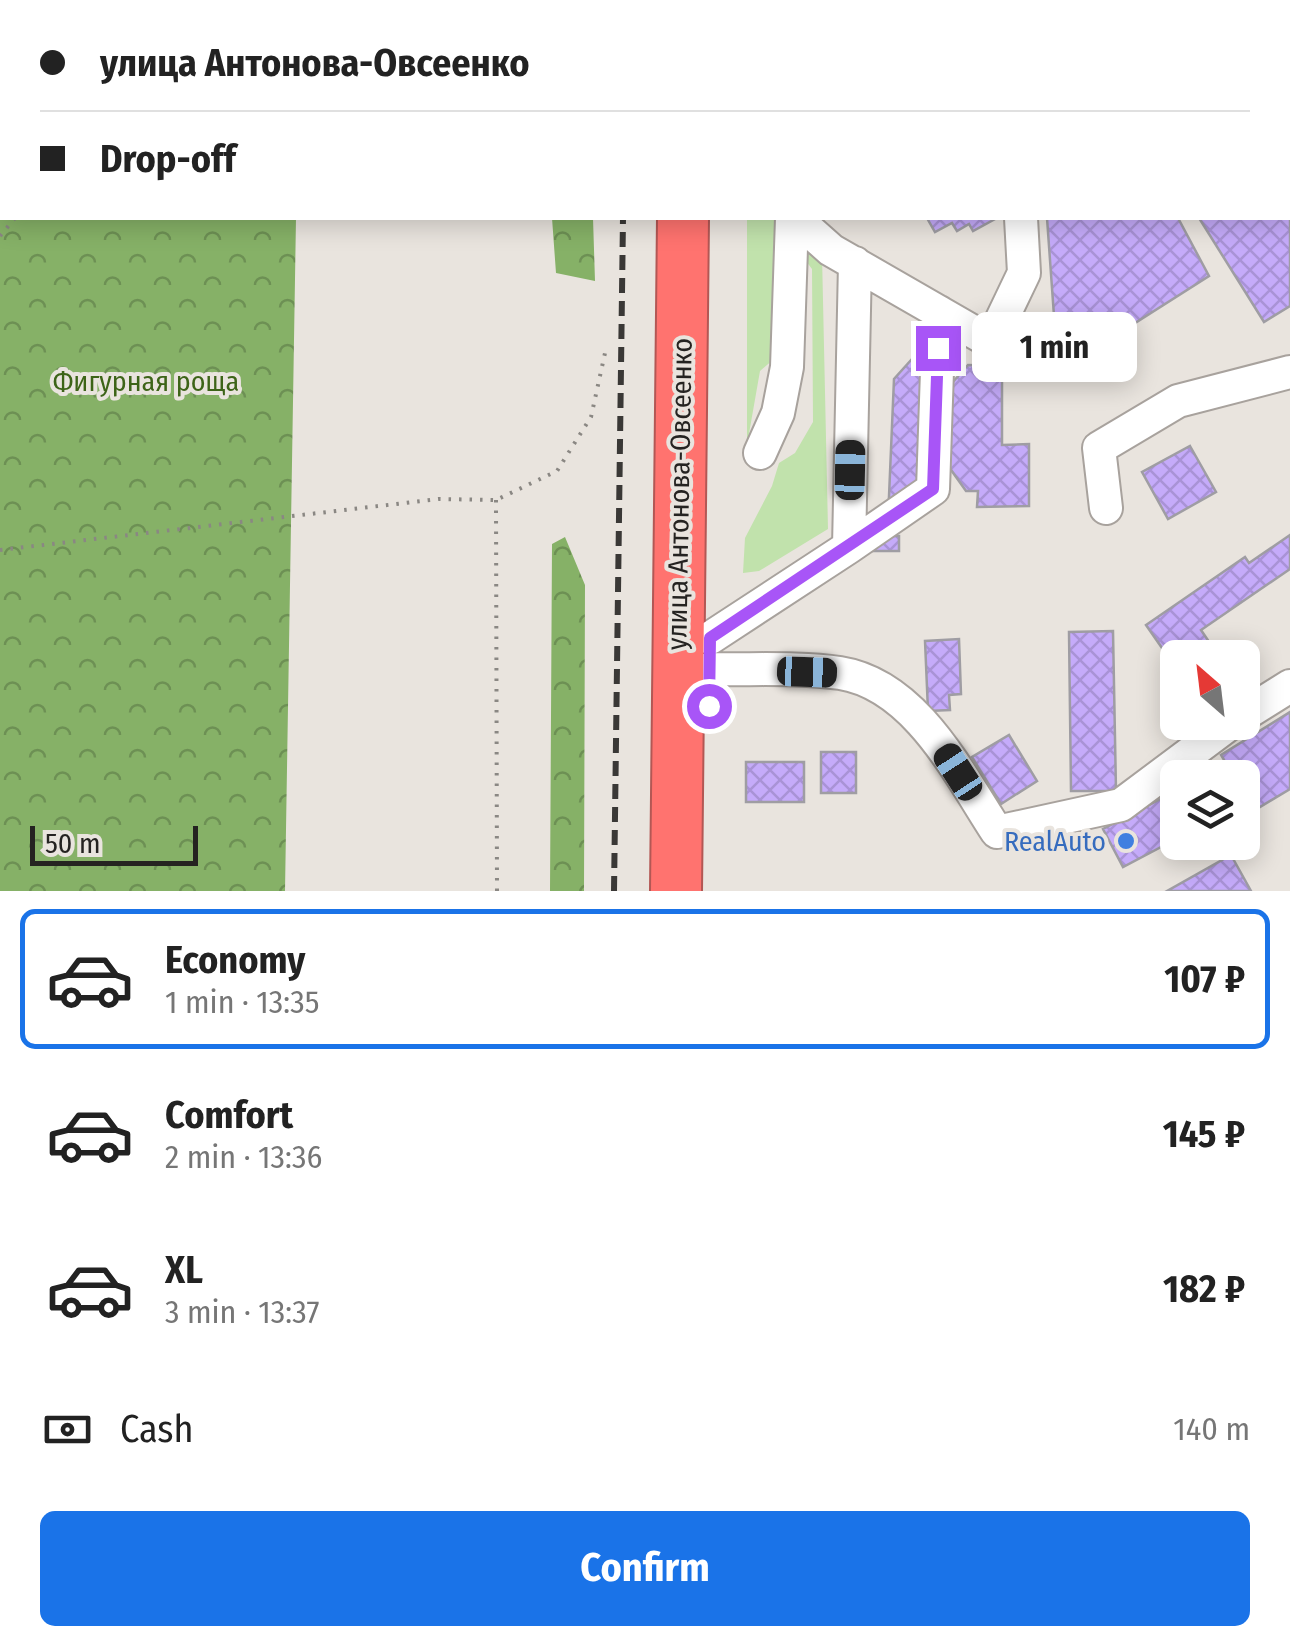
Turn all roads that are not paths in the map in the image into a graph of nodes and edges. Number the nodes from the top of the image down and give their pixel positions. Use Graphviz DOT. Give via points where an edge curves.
graph roads {
  1 [pos="683,220"];
  2 [pos="714,220"];
  3 [pos="793,220"];
  4 [pos="797,220"];
  5 [pos="1020,220"];
  6 [pos="839,243"];
  7 [pos="940,312"];
  8 [pos="1290,372"];
  9 [pos="760,452"];
  10 [pos="1106,508"];
  11 [pos="849,548"];
  12 [pos="710,653"];
  13 [pos="1290,686"];
  14 [pos="1260,705"];
  15 [pos="1208,740"];
  16 [pos="676,891"];
  17 [pos="709,891"];
  1 -- 16 [label="highway, улица Антонова-Овсеенко"];
  2 -- 12 [label="highway, улица Антонова-Овсеенко"];
  3 -- 9 [label="lane" via="788,368"];
  4 -- 6 [label="lane"];
  5 -- 7 [label="lane" via="1024,273 991,342"];
  6 -- 7 [label="lane"];
  6 -- 11 [label="lane"];
  7 -- 11 [label="lane" via="933,489"];
  8 -- 10 [label="lane" via="1178,401 1099,448"];
  11 -- 12 [label="lane"];
  12 -- 15 [label="lane" via="869,681 903,704 938,742 997,832 1121,805"];
  12 -- 17 [label="highway, улица Антонова-Овсеенко"];
  13 -- 14 [label="lane"];
}
